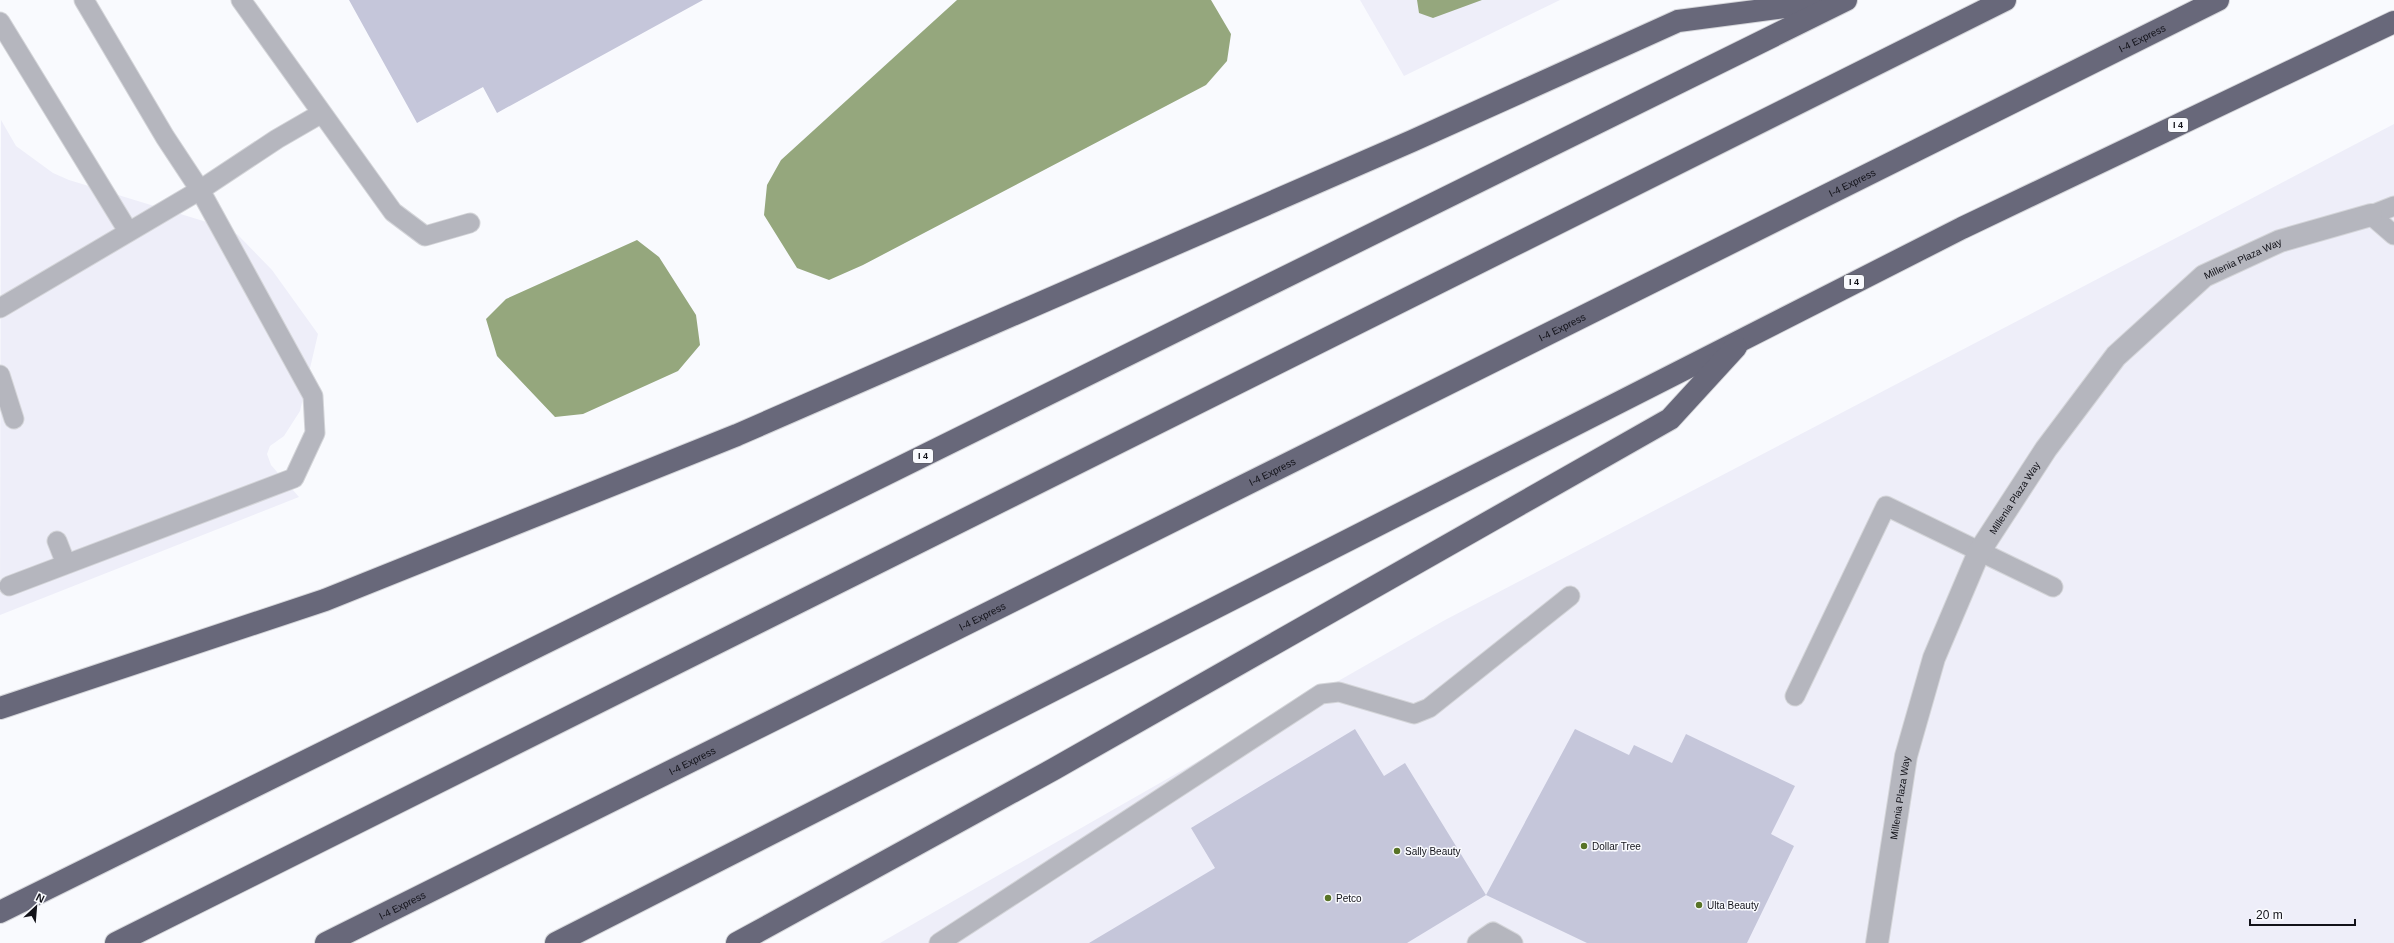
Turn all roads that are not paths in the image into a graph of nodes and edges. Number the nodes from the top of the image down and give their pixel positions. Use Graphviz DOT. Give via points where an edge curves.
graph roads {
  1 [pos="84,0"];
  2 [pos="241,0"];
  3 [pos="1837,0"];
  4 [pos="1846,0"];
  5 [pos="2005,0"];
  6 [pos="2218,0"];
  7 [pos="0,22"];
  8 [pos="2394,22"];
  9 [pos="322,114"];
  10 [pos="200,190"];
  11 [pos="2394,206"];
  12 [pos="2371,215"];
  13 [pos="470,223"];
  14 [pos="128,231"];
  15 [pos="2394,235"];
  16 [pos="0,308"];
  17 [pos="1746,336"];
  18 [pos="0,374"];
  19 [pos="14,419"];
  20 [pos="57,541"];
  21 [pos="1979,552"];
  22 [pos="66,564"];
  23 [pos="9,586"];
  24 [pos="2053,587"];
  25 [pos="1570,596"];
  26 [pos="1796,696"];
  27 [pos="0,708"];
  28 [pos="0,912"];
  29 [pos="116,943"];
  30 [pos="326,943"];
  31 [pos="556,943"];
  32 [pos="737,943"];
  33 [pos="939,943"];
  34 [pos="1477,943"];
  35 [pos="1514,943"];
  36 [pos="1877,943"];
  1 -- 10 [label="lane" via="165,137"];
  2 -- 9 [label="lane"];
  3 -- 27 [label="highway" via="1678,21 1412,141 737,435 325,600"];
  4 -- 28 [label="highway, I 4"];
  5 -- 29 [label="highway"];
  6 -- 30 [label="highway, I-4 Express"];
  7 -- 14 [label="lane"];
  8 -- 17 [label="highway, I 4" via="1969,224"];
  9 -- 10 [label="lane" via="277,139"];
  9 -- 13 [label="lane" via="393,212 425,236"];
  10 -- 14 [label="lane"];
  10 -- 22 [label="lane" via="313,396 315,433 294,478"];
  11 -- 12 [label="lane"];
  12 -- 15 [label="lane"];
  12 -- 21 [label="street, Millenia Plaza Way" via="2280,240 2204,276 2116,356 2046,449"];
  14 -- 16 [label="lane"];
  17 -- 31 [label="highway, I 4"];
  17 -- 32 [label="highway" via="1670,420 1054,769"];
  18 -- 19 [label="lane"];
  20 -- 22 [label="lane"];
  21 -- 24 [label="lane"];
  21 -- 26 [label="lane" via="1886,506"];
  21 -- 36 [label="street, Millenia Plaza Way" via="1934,658 1906,756"];
  22 -- 23 [label="lane"];
  25 -- 33 [label="lane" via="1429,708 1414,714 1339,692 1321,694"];
  34 -- 35 [label="lane" via="1493,932"];
}
